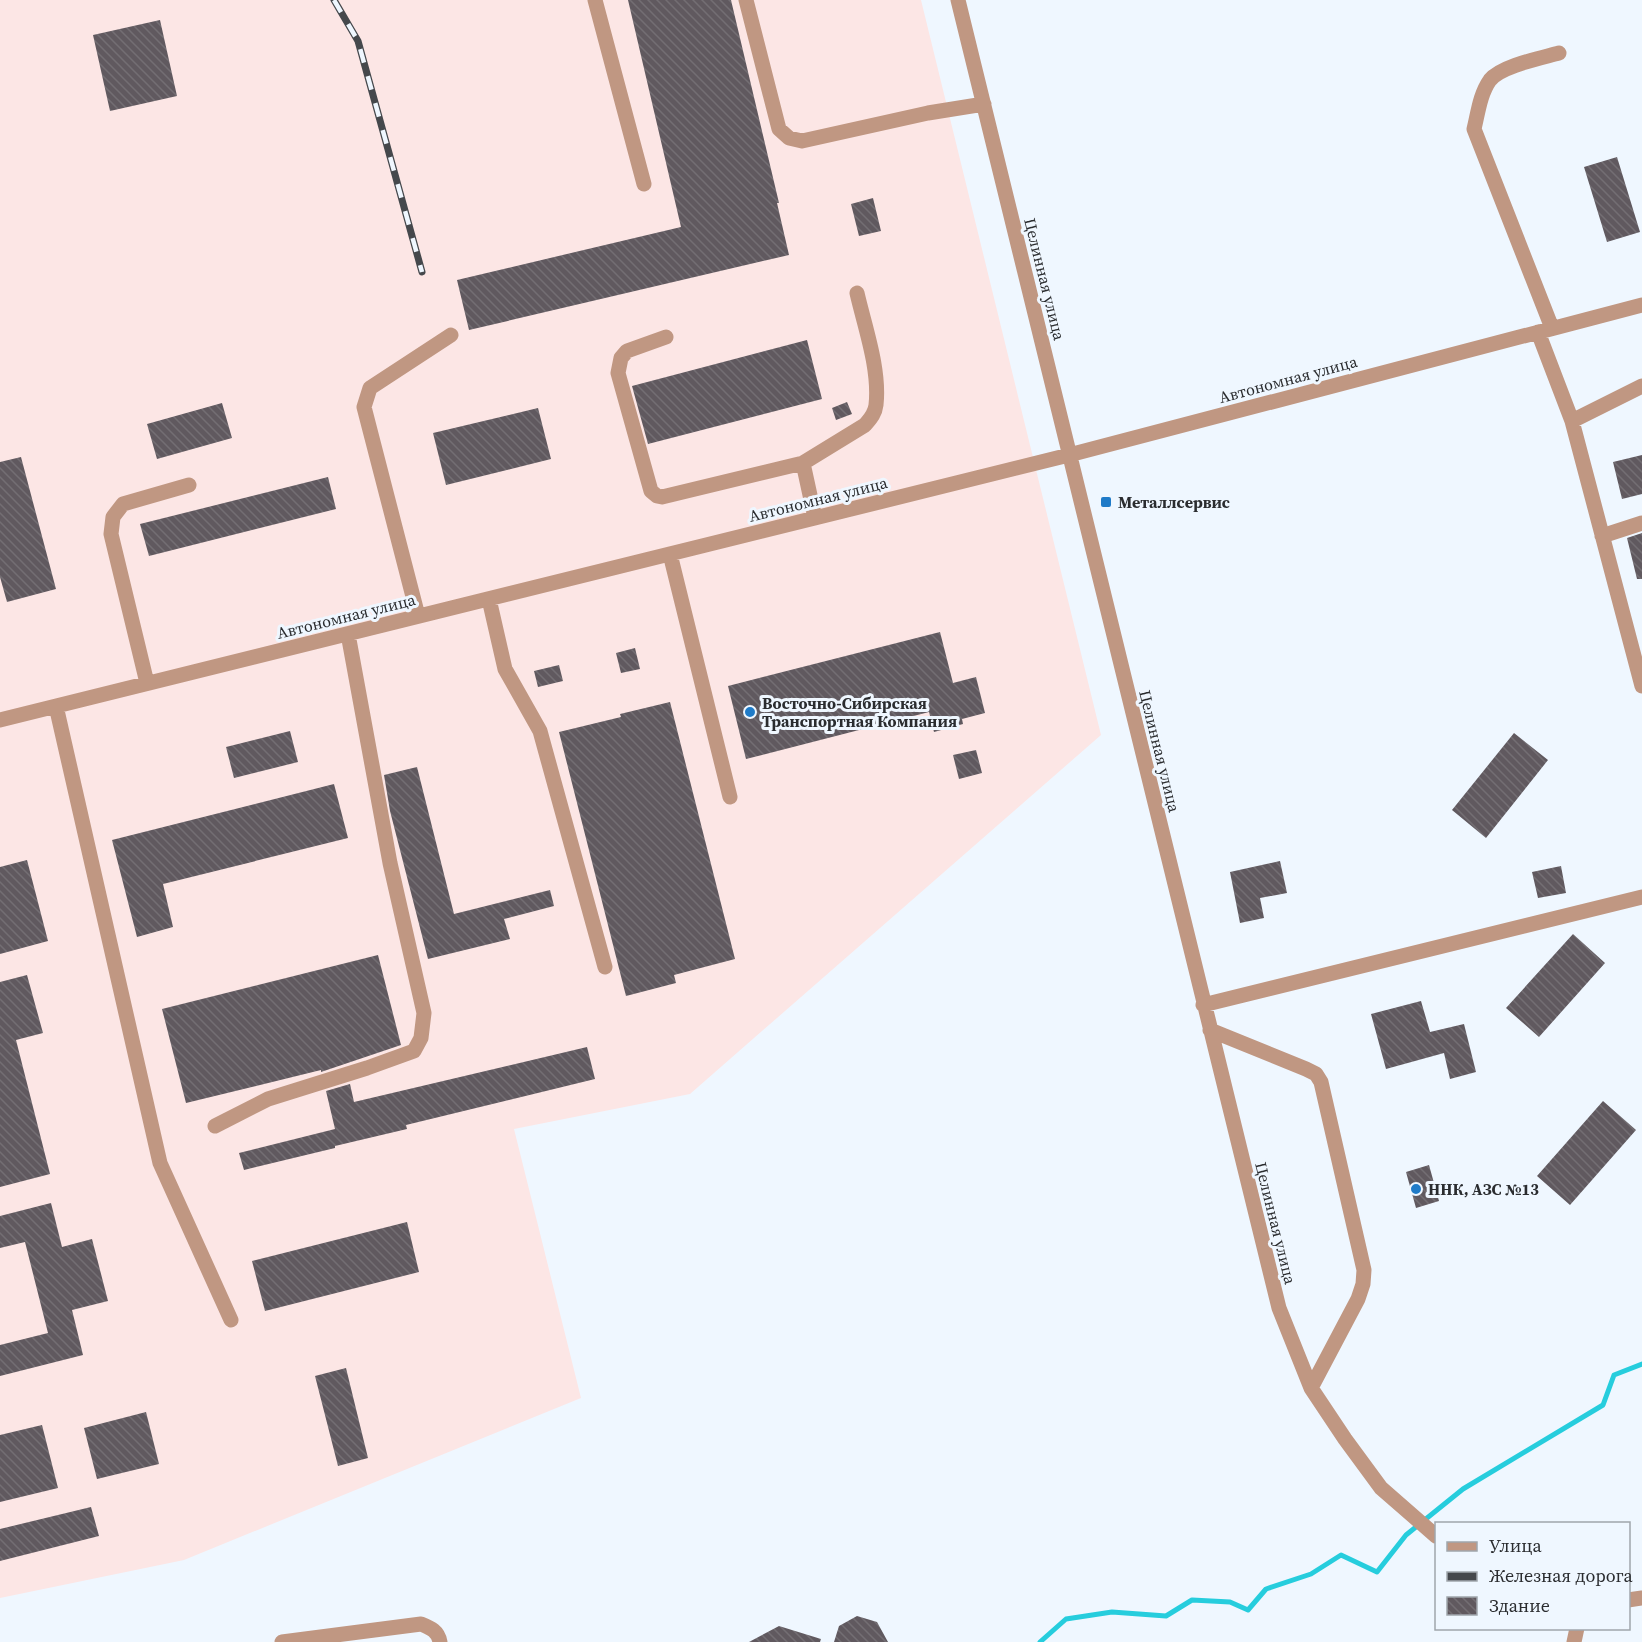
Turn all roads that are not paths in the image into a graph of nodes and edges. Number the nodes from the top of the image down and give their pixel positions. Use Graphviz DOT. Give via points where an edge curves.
graph roads {
  1 [pos="595,0"];
  2 [pos="746,0"];
  3 [pos="958,0"];
  4 [pos="1558,53"];
  5 [pos="984,104"];
  6 [pos="644,184"];
  7 [pos="857,293"];
  8 [pos="1642,305"];
  9 [pos="1545,330"];
  10 [pos="451,335"];
  11 [pos="666,337"];
  12 [pos="1642,386"];
  13 [pos="1572,421"];
  14 [pos="1069,455"];
  15 [pos="803,463"];
  16 [pos="189,485"];
  17 [pos="815,518"];
  18 [pos="1642,523"];
  19 [pos="1602,537"];
  20 [pos="670,554"];
  21 [pos="489,599"];
  22 [pos="418,616"];
  23 [pos="348,634"];
  24 [pos="147,683"];
  25 [pos="1642,686"];
  26 [pos="56,706"];
  27 [pos="0,720"];
  28 [pos="729,797"];
  29 [pos="1642,897"];
  30 [pos="605,967"];
  31 [pos="1203,1005"];
  32 [pos="1210,1030"];
  33 [pos="215,1126"];
  34 [pos="231,1320"];
  35 [pos="1311,1388"];
  36 [pos="1435,1534"];
  37 [pos="282,1642"];
  38 [pos="440,1642"];
  1 -- 6 [label="street"];
  2 -- 5 [label="street" via="779,129 789,138 802,141"];
  3 -- 5 [label="street, Целинная улица"];
  4 -- 9 [label="street" via="1513,66 1491,79 1479,104 1474,129"];
  5 -- 14 [label="street, Целинная улица"];
  7 -- 15 [label="street" via="875,372 876,406 865,425"];
  8 -- 9 [label="street, Автономная улица"];
  9 -- 13 [label="street"];
  9 -- 14 [label="street, Автономная улица"];
  10 -- 22 [label="street" via="370,388 364,406"];
  11 -- 15 [label="street" via="627,351 618,373 651,491 662,497"];
  12 -- 13 [label="street"];
  13 -- 19 [label="street"];
  14 -- 17 [label="street, Автономная улица"];
  14 -- 31 [label="street, Целинная улица"];
  15 -- 17 [label="street"];
  16 -- 24 [label="street" via="123,504 113,517 111,534"];
  17 -- 20 [label="street, Автономная улица"];
  18 -- 19 [label="street"];
  19 -- 25 [label="street"];
  20 -- 21 [label="street, Автономная улица"];
  20 -- 28 [label="street"];
  21 -- 22 [label="street, Автономная улица"];
  21 -- 30 [label="street" via="505,669 540,731"];
  22 -- 23 [label="street, Автономная улица"];
  23 -- 24 [label="street, Автономная улица"];
  23 -- 33 [label="street" via="390,863 424,1013 421,1038 414,1051 268,1099"];
  24 -- 26 [label="street, Автономная улица"];
  26 -- 27 [label="street, Автономная улица"];
  26 -- 34 [label="street" via="160,1163"];
  29 -- 31 [label="street"];
  31 -- 32 [label="street, Целинная улица"];
  32 -- 35 [label="street, Целинная улица" via="1279,1308"];
  32 -- 35 [label="street" via="1306,1069 1321,1082 1364,1270 1358,1299"];
  35 -- 36 [label="street, Целинная улица" via="1381,1488"];
  37 -- 38 [label="street" via="422,1624 431,1628"];
}
